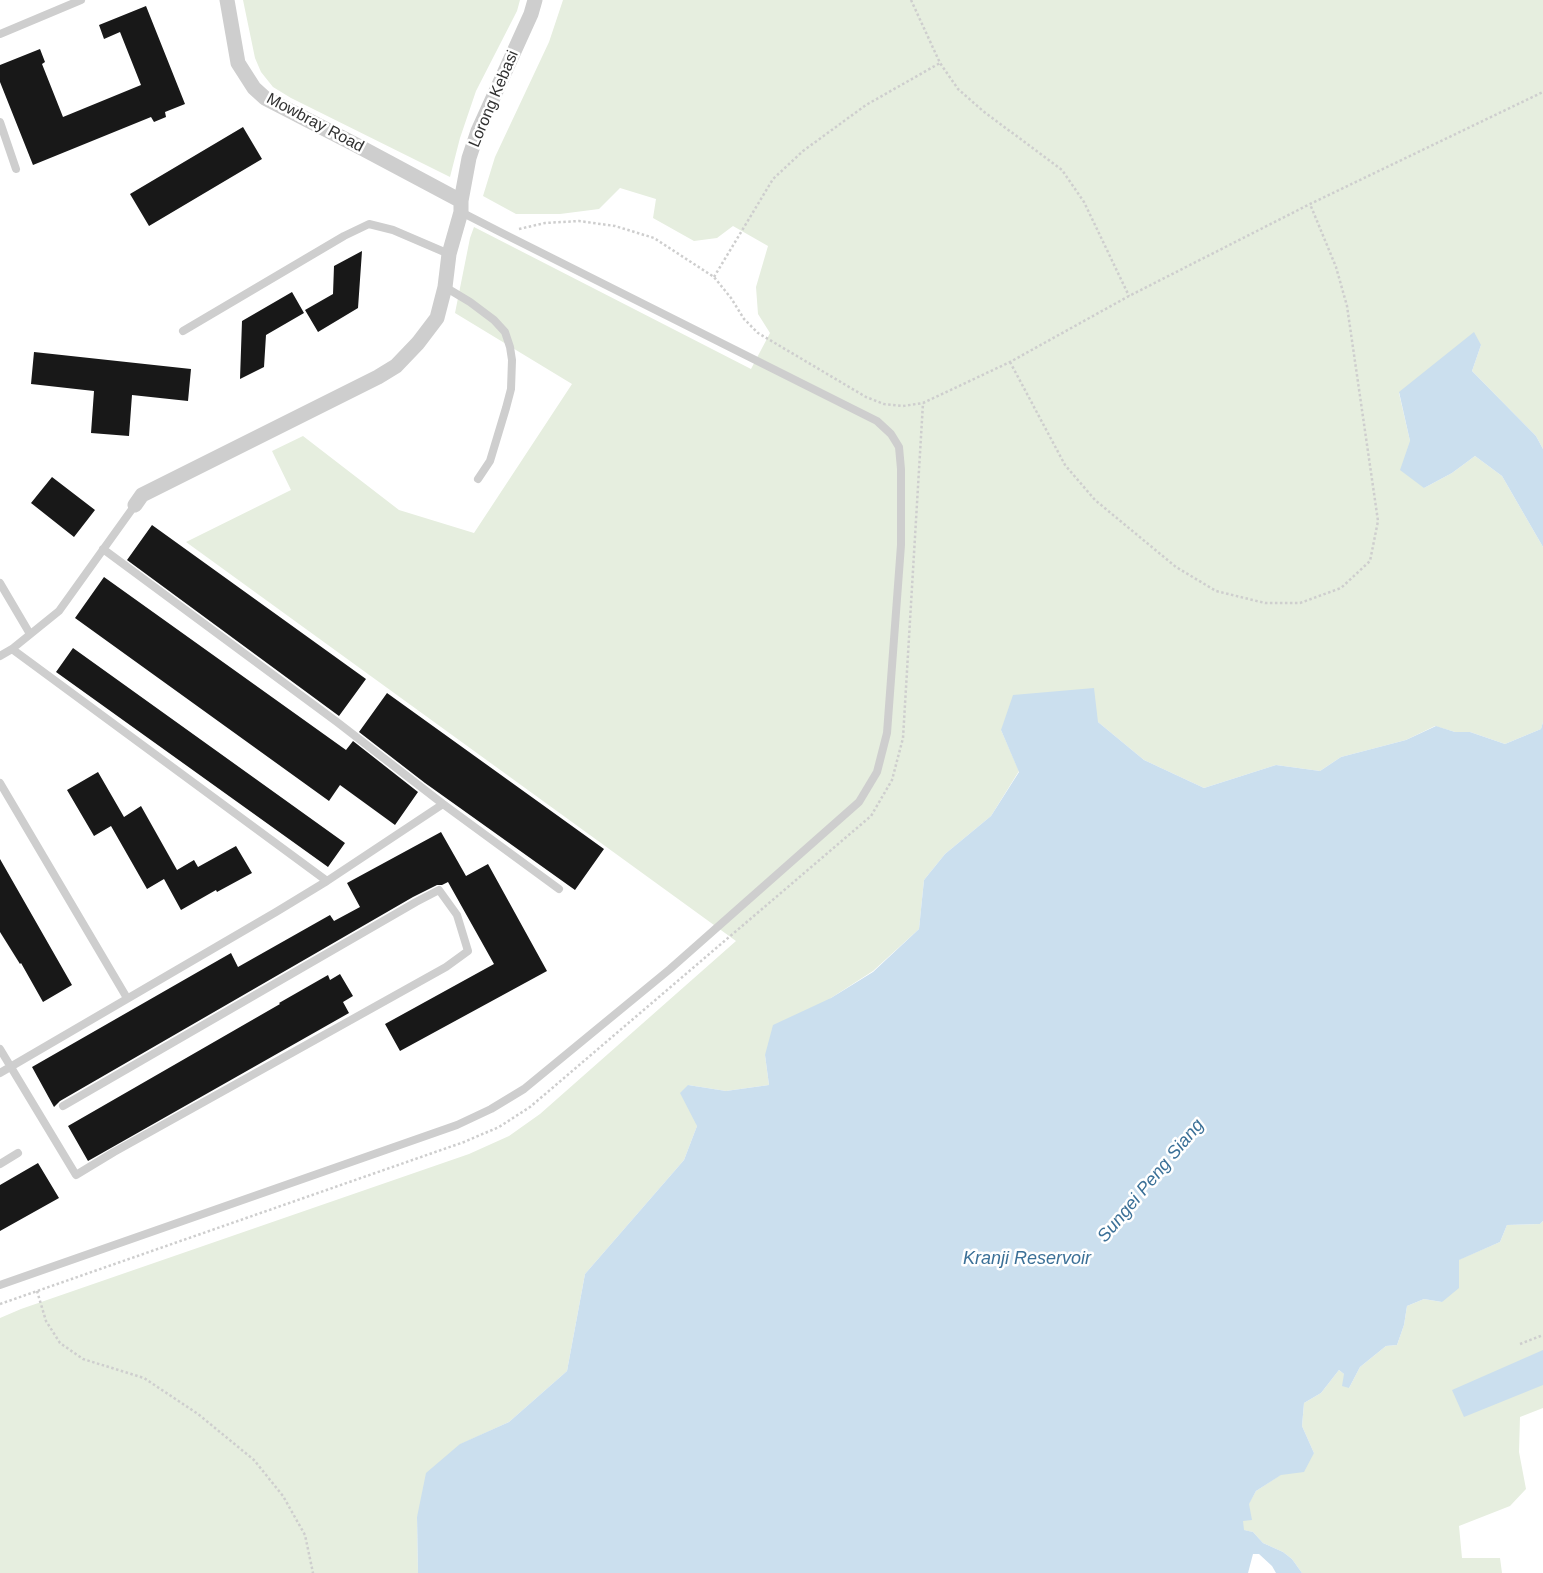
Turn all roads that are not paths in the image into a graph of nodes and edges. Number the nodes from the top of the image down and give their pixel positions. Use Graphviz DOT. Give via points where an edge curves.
graph roads {
  1 [pos="81,0"];
  2 [pos="227,0"];
  3 [pos="535,0"];
  4 [pos="0,34"];
  5 [pos="0,122"];
  6 [pos="16,169"];
  7 [pos="461,207"];
  8 [pos="449,254"];
  9 [pos="445,287"];
  10 [pos="183,330"];
  11 [pos="478,479"];
  12 [pos="135,505"];
  13 [pos="103,549"];
  14 [pos="0,583"];
  15 [pos="30,634"];
  16 [pos="12,649"];
  17 [pos="0,656"];
  18 [pos="0,783"];
  19 [pos="443,804"];
  20 [pos="327,881"];
  21 [pos="559,888"];
  22 [pos="127,998"];
  23 [pos="0,1049"];
  24 [pos="10,1067"];
  25 [pos="0,1073"];
  26 [pos="63,1106"];
  27 [pos="18,1153"];
  28 [pos="0,1164"];
  29 [pos="0,1284"];
  1 -- 4 [label="lane"];
  2 -- 7 [label="street, Mowbray Road" via="238,63 254,88 265,98"];
  3 -- 7 [label="street, Lorong Kebasi" via="478,131 469,158"];
  5 -- 6 [label="lane"];
  7 -- 8 [label="street, Lorong Kebasi"];
  7 -- 29 [label="lane" via="502,233 877,421 891,434 899,448 901,469 901,545 888,733 877,772 859,802 670,969 524,1089 491,1109 458,1125"];
  8 -- 9 [label="street, Lorong Kebasi"];
  8 -- 10 [label="lane" via="394,230 369,224"];
  9 -- 11 [label="lane" via="494,320 505,332 510,347 511,389 490,461"];
  9 -- 12 [label="street, Lorong Kebasi" via="437,318 396,366 142,495"];
  12 -- 13 [label="lane"];
  13 -- 15 [label="lane" via="59,611"];
  13 -- 19 [label="lane"];
  14 -- 15 [label="lane"];
  15 -- 16 [label="lane"];
  16 -- 17 [label="lane"];
  16 -- 20 [label="lane"];
  18 -- 22 [label="lane"];
  19 -- 20 [label="lane"];
  19 -- 21 [label="lane"];
  20 -- 22 [label="lane"];
  22 -- 24 [label="lane"];
  23 -- 24 [label="lane"];
  24 -- 25 [label="lane"];
  24 -- 26 [label="lane" via="76,1175 446,967 468,951 457,915 439,890"];
  27 -- 28 [label="lane"];
}
